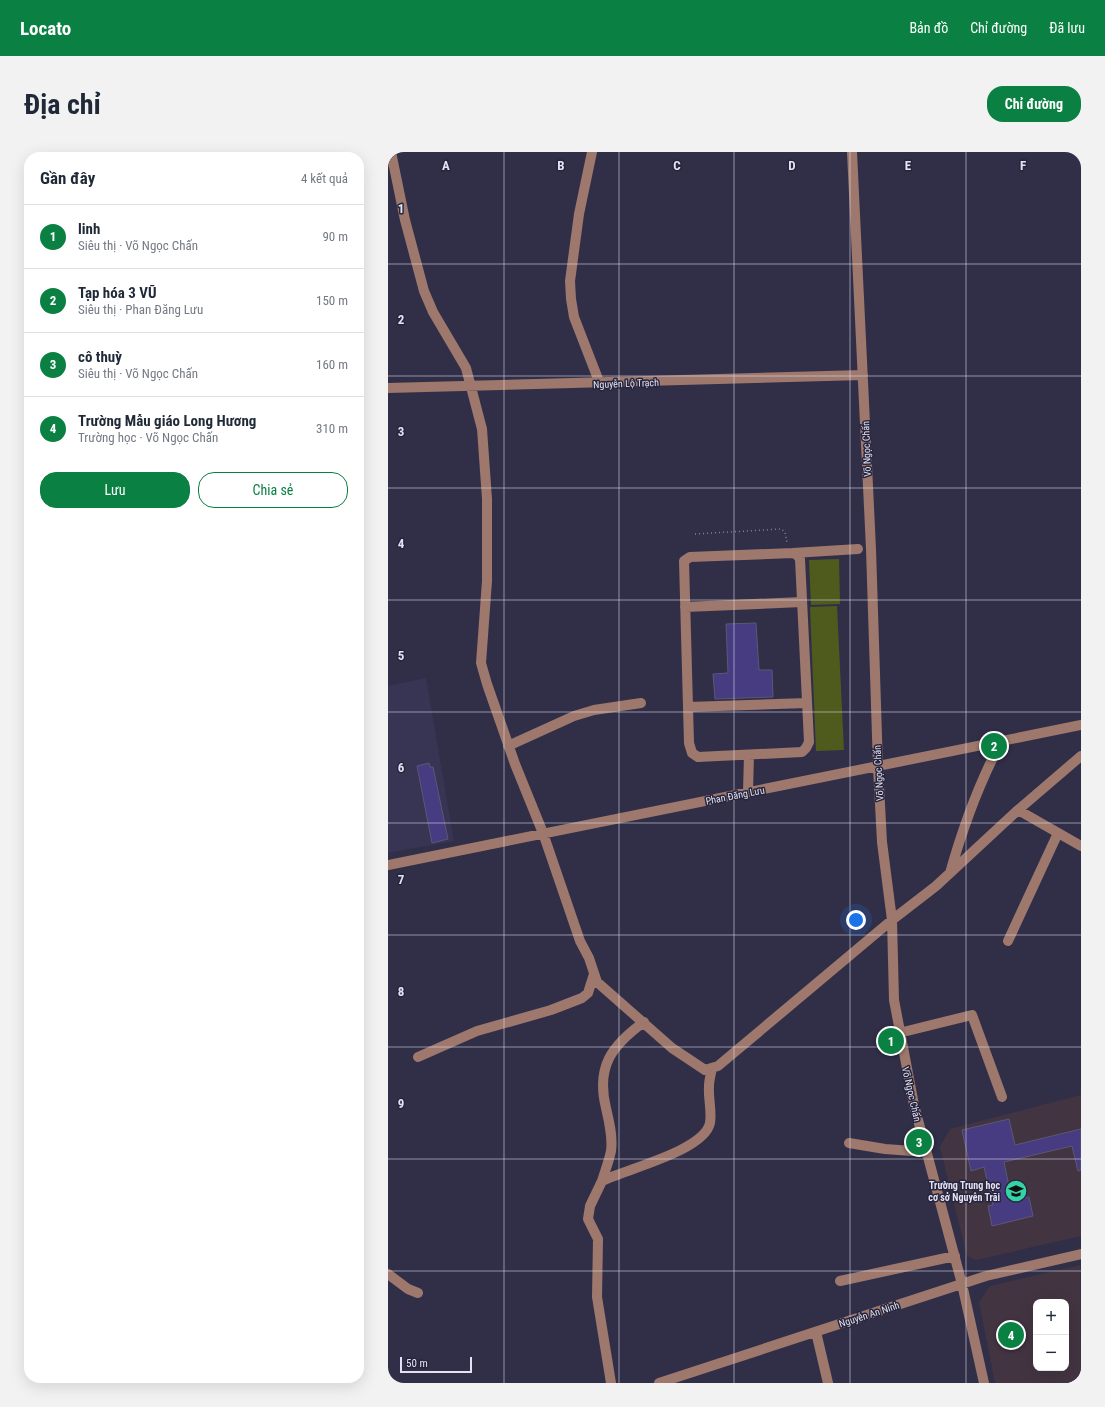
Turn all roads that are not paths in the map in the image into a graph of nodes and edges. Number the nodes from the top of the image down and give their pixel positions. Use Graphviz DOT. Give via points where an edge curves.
graph roads {
  1 [pos="391,152"];
  2 [pos="592,152"];
  3 [pos="852,152"];
  4 [pos="863,375"];
  5 [pos="600,384"];
  6 [pos="472,385"];
  7 [pos="388,388"];
  8 [pos="858,549"];
  9 [pos="790,553"];
  10 [pos="802,602"];
  11 [pos="686,607"];
  12 [pos="641,702"];
  13 [pos="807,703"];
  14 [pos="688,707"];
  15 [pos="1081,725"];
  16 [pos="1001,742"];
  17 [pos="508,746"];
  18 [pos="749,755"];
  19 [pos="1081,756"];
  20 [pos="878,766"];
  21 [pos="748,792"];
  22 [pos="1018,810"];
  23 [pos="543,833"];
  24 [pos="1058,833"];
  25 [pos="1081,846"];
  26 [pos="388,865"];
  27 [pos="950,873"];
  28 [pos="892,920"];
  29 [pos="1008,941"];
  30 [pos="594,974"];
  31 [pos="644,1022"];
  32 [pos="899,1033"];
  33 [pos="418,1057"];
  34 [pos="712,1068"];
  35 [pos="1002,1097"];
  36 [pos="849,1143"];
  37 [pos="926,1152"];
  38 [pos="602,1181"];
  39 [pos="1081,1254"];
  40 [pos="955,1256"];
  41 [pos="388,1274"];
  42 [pos="840,1281"];
  43 [pos="962,1284"];
  44 [pos="418,1293"];
  45 [pos="816,1332"];
  46 [pos="611,1383"];
  47 [pos="660,1383"];
  48 [pos="828,1383"];
  49 [pos="984,1383"];
  1 -- 6 [label="street" via="405,220 424,291 433,312 464,363"];
  2 -- 5 [label="street" via="579,214 570,281 574,318"];
  3 -- 4 [label="street, Võ Ngọc Chấn"];
  4 -- 5 [label="street, Nguyễn Lộ Trạch"];
  4 -- 20 [label="street, Võ Ngọc Chấn"];
  5 -- 6 [label="street, Nguyễn Lộ Trạch"];
  6 -- 7 [label="street, Nguyễn Lộ Trạch"];
  6 -- 17 [label="street" via="482,429 487,499 487,581 481,663"];
  8 -- 9 [label="street"];
  9 -- 10 [label="street" via="800,559"];
  9 -- 11 [label="street" via="690,557 684,561"];
  10 -- 11 [label="street"];
  10 -- 13 [label="street"];
  11 -- 14 [label="street"];
  12 -- 17 [label="street" via="574,716"];
  13 -- 14 [label="street"];
  13 -- 18 [label="street" via="808,742 802,752"];
  14 -- 18 [label="street" via="689,743 692,753 698,757"];
  15 -- 16 [label="street, Phan Đăng Lưu"];
  16 -- 20 [label="street, Phan Đăng Lưu"];
  16 -- 27 [label="street" via="963,827"];
  17 -- 23 [label="street"];
  18 -- 21 [label="street"];
  19 -- 22 [label="street"];
  20 -- 21 [label="street, Phan Đăng Lưu"];
  20 -- 28 [label="street, Võ Ngọc Chấn" via="882,842"];
  21 -- 23 [label="street, Phan Đăng Lưu"];
  22 -- 24 [label="street"];
  22 -- 27 [label="street"];
  23 -- 26 [label="street, Phan Đăng Lưu"];
  23 -- 30 [label="street"];
  24 -- 25 [label="street"];
  24 -- 29 [label="street"];
  27 -- 28 [label="street"];
  28 -- 32 [label="street, Võ Ngọc Chấn" via="894,1000"];
  28 -- 34 [label="street" via="718,1066"];
  30 -- 31 [label="street" via="597,982"];
  30 -- 33 [label="street" via="588,993 582,998 551,1010 477,1031"];
  31 -- 34 [label="street" via="677,1052 705,1070"];
  31 -- 38 [label="street" via="620,1041 604,1068 603,1097 609,1121 611,1151"];
  32 -- 35 [label="street" via="972,1015"];
  32 -- 37 [label="street, Võ Ngọc Chấn"];
  34 -- 38 [label="street" via="709,1085 710,1124 706,1132 698,1140 672,1154"];
  36 -- 37 [label="street"];
  37 -- 40 [label="street, Võ Ngọc Chấn"];
  38 -- 46 [label="street" via="590,1206 588,1219 598,1239 597,1297"];
  39 -- 43 [label="street, Nguyễn An Ninh"];
  40 -- 42 [label="street"];
  40 -- 43 [label="street, Võ Ngọc Chấn"];
  41 -- 44 [label="street"];
  43 -- 45 [label="street, Nguyễn An Ninh"];
  43 -- 49 [label="street, Võ Ngọc Chấn"];
  45 -- 47 [label="street, Nguyễn An Ninh"];
  45 -- 48 [label="street"];
}
